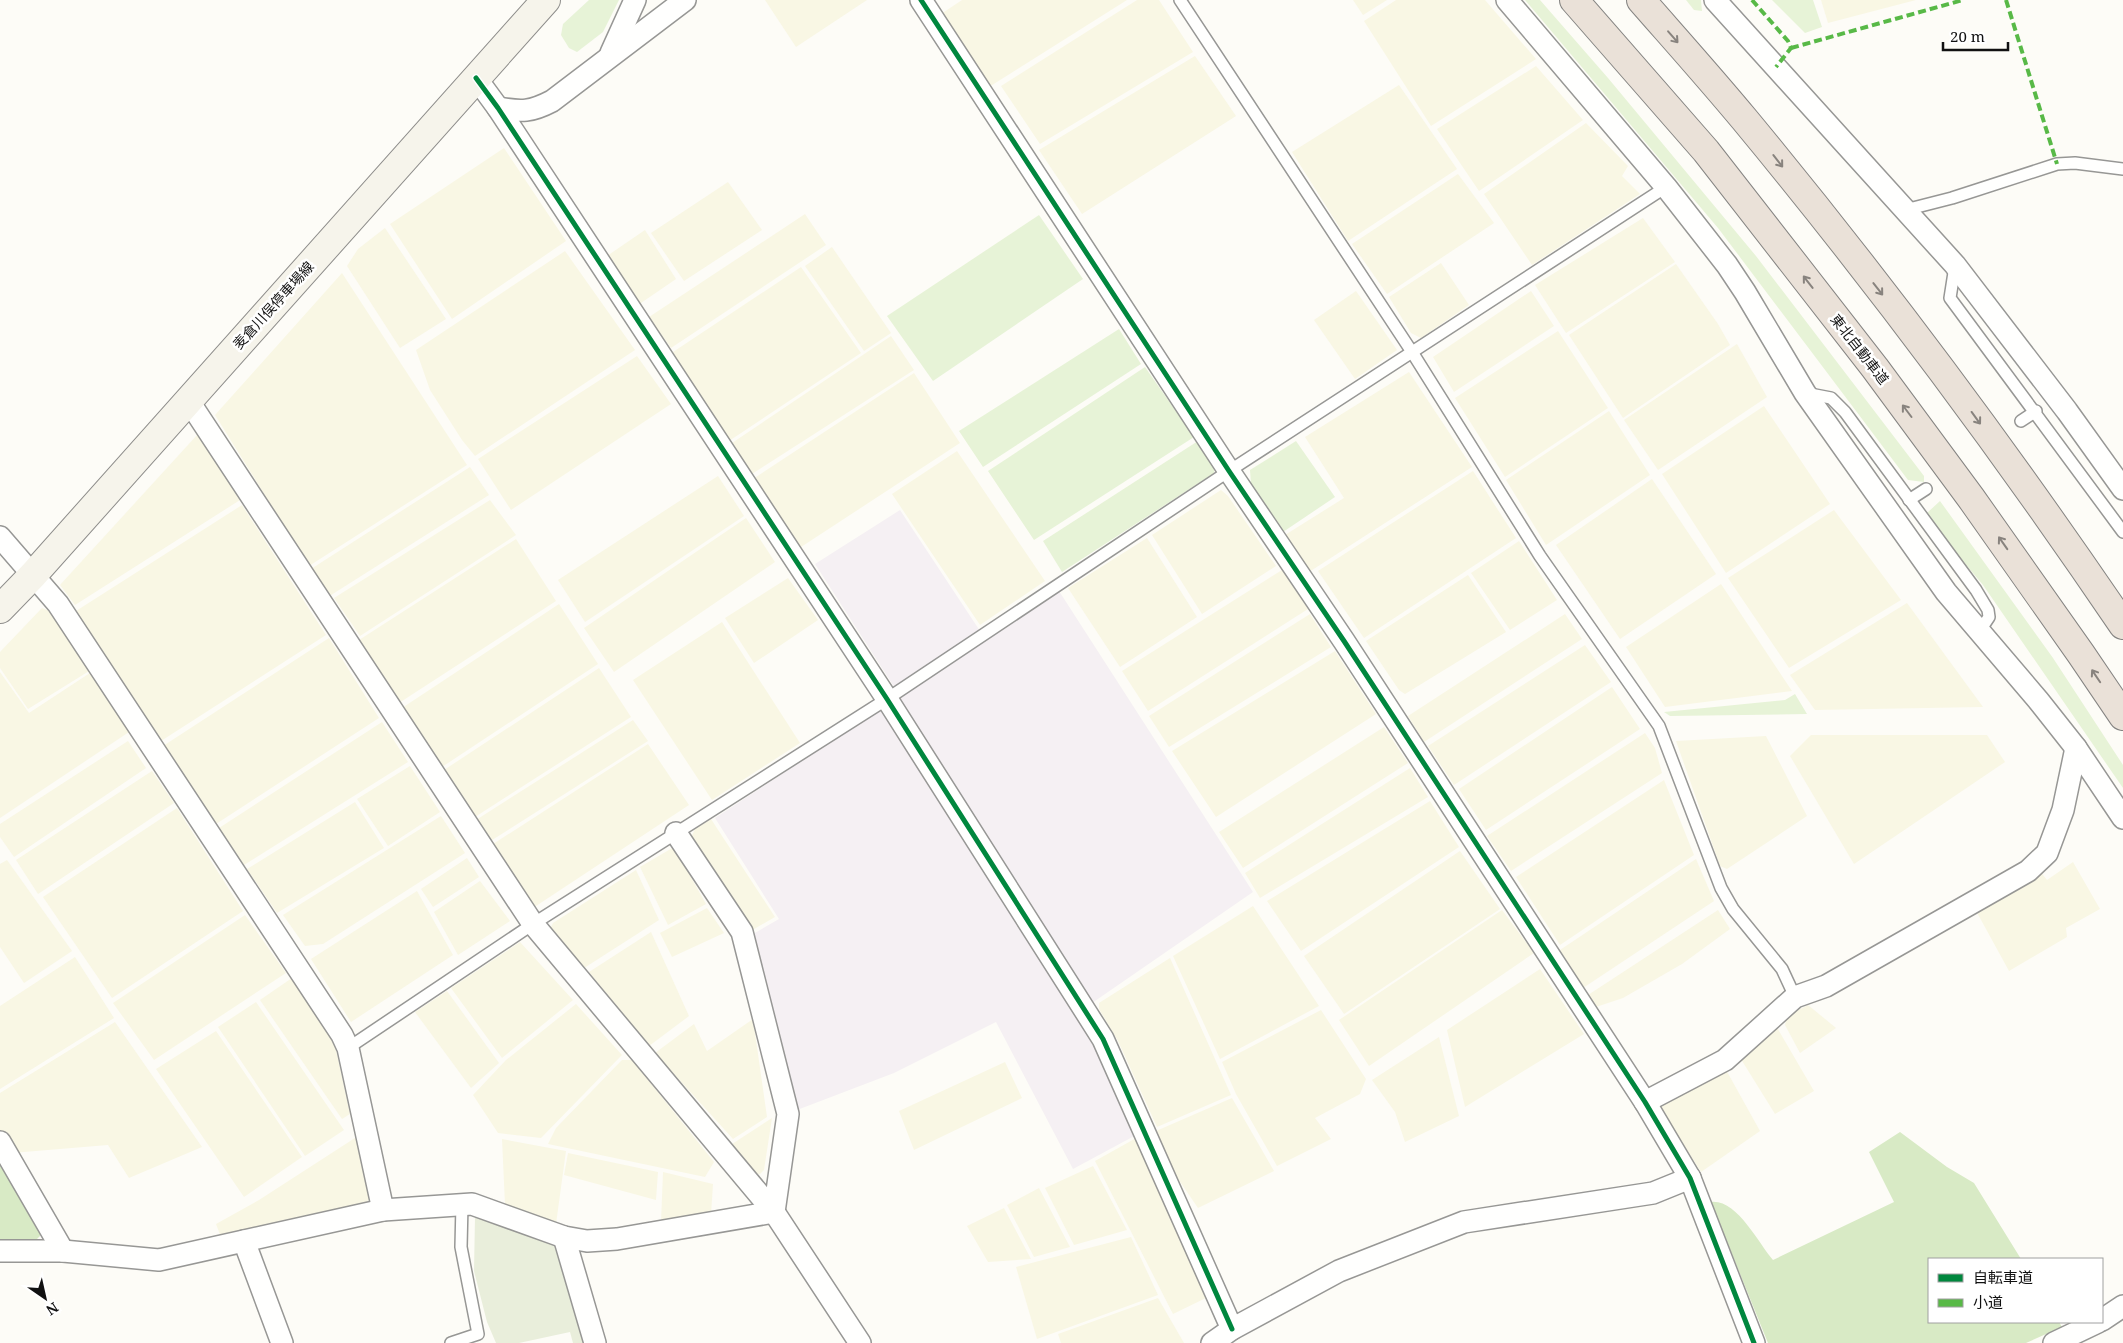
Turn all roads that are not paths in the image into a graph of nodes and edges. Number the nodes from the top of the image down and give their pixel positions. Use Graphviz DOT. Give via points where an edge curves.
graph roads {
  1 [pos="546,0"];
  2 [pos="635,0"];
  3 [pos="685,0"];
  4 [pos="920,0"];
  5 [pos="1180,0"];
  6 [pos="1507,0"];
  7 [pos="1574,0"];
  8 [pos="1641,0"];
  9 [pos="1715,0"];
  10 [pos="609,58"];
  11 [pos="476,78"];
  12 [pos="498,108"];
  13 [pos="2123,169"];
  14 [pos="1666,187"];
  15 [pos="1905,210"];
  16 [pos="1955,265"];
  17 [pos="1412,352"];
  18 [pos="1804,393"];
  19 [pos="188,400"];
  20 [pos="2036,411"];
  21 [pos="2021,421"];
  22 [pos="1230,471"];
  23 [pos="1926,489"];
  24 [pos="2123,489"];
  25 [pos="1909,500"];
  26 [pos="2123,532"];
  27 [pos="0,537"];
  28 [pos="33,575"];
  29 [pos="0,609"];
  30 [pos="2123,625"];
  31 [pos="1979,632"];
  32 [pos="887,699"];
  33 [pos="2123,716"];
  34 [pos="2076,748"];
  35 [pos="2123,818"];
  36 [pos="676,833"];
  37 [pos="533,924"];
  38 [pos="1795,996"];
  39 [pos="348,1048"];
  40 [pos="1645,1102"];
  41 [pos="0,1142"];
  42 [pos="1690,1178"];
  43 [pos="462,1204"];
  44 [pos="383,1210"];
  45 [pos="774,1212"];
  46 [pos="564,1237"];
  47 [pos="244,1240"];
  48 [pos="63,1250"];
  49 [pos="0,1251"];
  50 [pos="2123,1306"];
  51 [pos="2103,1319"];
  52 [pos="2096,1323"];
  53 [pos="1232,1329"];
  54 [pos="282,1343"];
  55 [pos="450,1343"];
  56 [pos="595,1343"];
  57 [pos="860,1343"];
  58 [pos="1212,1343"];
  59 [pos="1754,1343"];
  60 [pos="2054,1343"];
  1 -- 11 [label="main road, 麦倉川俣停車場線"];
  2 -- 10 [label="street"];
  3 -- 10 [label="street"];
  4 -- 22 [label="street"];
  5 -- 17 [label="lane"];
  6 -- 14 [label="street"];
  33 -- 7 [label="highway, 東北自動車道, one-way" via="1971,498 1875,368 1706,151"];
  8 -- 30 [label="highway, one-way" via="1745,120 1917,338"];
  9 -- 15 [label="street"];
  10 -- 12 [label="street" via="552,101 536,109 520,112"];
  11 -- 12 [label="street"];
  11 -- 19 [label="main road, 麦倉川俣停車場線"];
  12 -- 32 [label="street"];
  13 -- 15 [label="lane" via="2056,164"];
  14 -- 17 [label="lane"];
  14 -- 18 [label="street" via="1745,292"];
  15 -- 16 [label="street"];
  16 -- 20 [label="lane" via="1950,298"];
  16 -- 24 [label="street"];
  17 -- 22 [label="lane"];
  17 -- 38 [label="lane" via="1540,556 1659,726 1720,888 1782,969"];
  18 -- 25 [label="lane" via="1831,398 1845,412"];
  18 -- 31 [label="street" via="1946,592"];
  19 -- 28 [label="main road, 麦倉川俣停車場線"];
  19 -- 37 [label="street"];
  20 -- 21 [label="lane"];
  20 -- 26 [label="lane"];
  22 -- 32 [label="lane"];
  22 -- 40 [label="street"];
  23 -- 25 [label="lane"];
  25 -- 31 [label="lane" via="1988,610 1989,617"];
  27 -- 28 [label="street"];
  28 -- 29 [label="main road, 麦倉川俣停車場線"];
  28 -- 39 [label="street" via="58,604"];
  31 -- 34 [label="street"];
  32 -- 36 [label="lane"];
  32 -- 53 [label="street" via="1104,1039"];
  34 -- 35 [label="street"];
  34 -- 38 [label="street" via="2063,810 2047,853 2028,871 1826,986"];
  36 -- 37 [label="lane"];
  36 -- 45 [label="street" via="742,932 788,1114"];
  37 -- 39 [label="lane"];
  37 -- 45 [label="street"];
  38 -- 40 [label="street" via="1725,1060"];
  39 -- 44 [label="street"];
  40 -- 42 [label="street"];
  41 -- 48 [label="street"];
  42 -- 53 [label="street" via="1653,1193 1464,1222 1339,1271"];
  42 -- 59 [label="street"];
  43 -- 44 [label="street"];
  43 -- 46 [label="street" via="472,1204"];
  43 -- 55 [label="lane" via="461,1247 478,1334"];
  44 -- 47 [label="street"];
  45 -- 46 [label="street" via="616,1239 587,1241"];
  45 -- 57 [label="street"];
  46 -- 56 [label="street"];
  47 -- 48 [label="street" via="159,1260"];
  47 -- 54 [label="street"];
  48 -- 49 [label="street"];
  50 -- 51 [label="street"];
  52 -- 60 [label="street"];
  53 -- 58 [label="street"];
}
